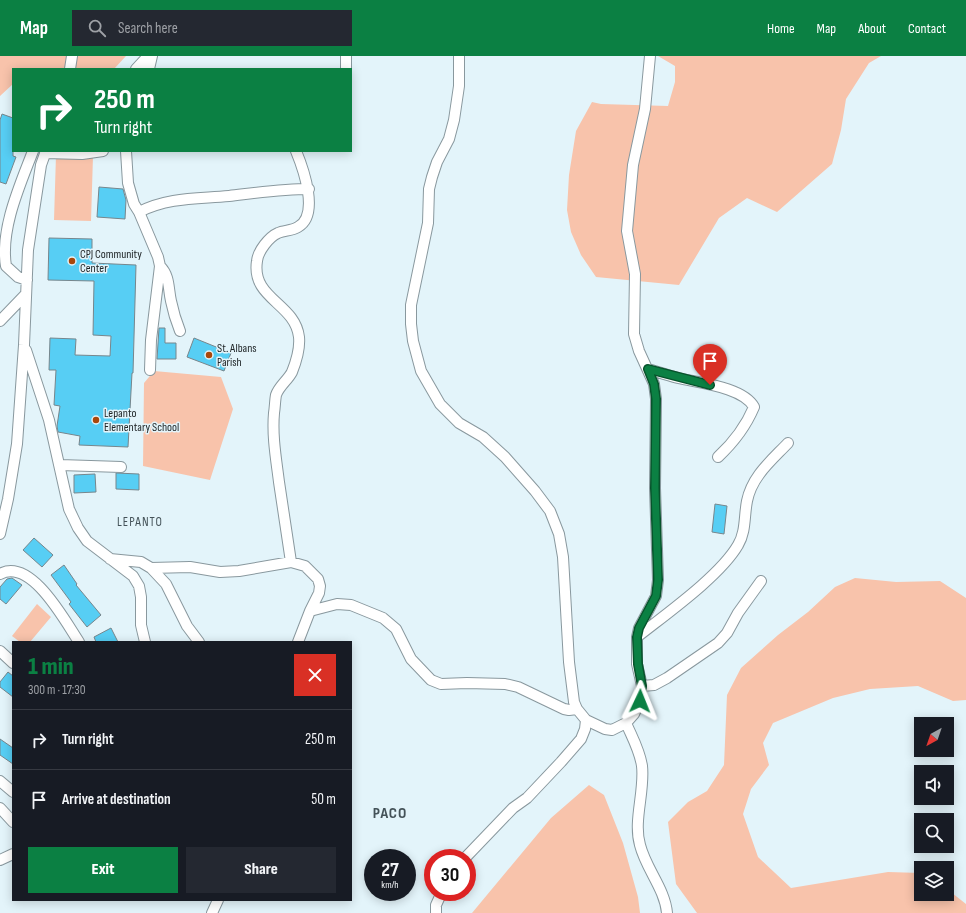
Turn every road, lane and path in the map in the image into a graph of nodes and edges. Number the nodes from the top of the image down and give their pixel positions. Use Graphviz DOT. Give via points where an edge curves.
graph roads {
  1 [pos="72,56"];
  2 [pos="148,56"];
  3 [pos="152,56"];
  4 [pos="346,56"];
  5 [pos="459,56"];
  6 [pos="650,56"];
  7 [pos="70,68"];
  8 [pos="137,68"];
  9 [pos="149,68"];
  10 [pos="346,68"];
  11 [pos="33,152"];
  12 [pos="45,152"];
  13 [pos="96,152"];
  14 [pos="126,152"];
  15 [pos="296,152"];
  16 [pos="308,189"];
  17 [pos="138,212"];
  18 [pos="160,266"];
  19 [pos="27,280"];
  20 [pos="26,294"];
  21 [pos="0,321"];
  22 [pos="180,331"];
  23 [pos="24,344"];
  24 [pos="648,369"];
  25 [pos="150,370"];
  26 [pos="788,443"];
  27 [pos="718,457"];
  28 [pos="60,465"];
  29 [pos="121,467"];
  30 [pos="0,534"];
  31 [pos="110,559"];
  32 [pos="292,562"];
  33 [pos="151,568"];
  34 [pos="0,574"];
  35 [pos="761,581"];
  36 [pos="310,611"];
  37 [pos="637,637"];
  38 [pos="79,641"];
  39 [pos="145,641"];
  40 [pos="198,641"];
  41 [pos="298,641"];
  42 [pos="0,651"];
  43 [pos="12,662"];
  44 [pos="642,686"];
  45 [pos="577,709"];
  46 [pos="586,720"];
  47 [pos="626,723"];
  48 [pos="0,781"];
  49 [pos="12,791"];
  50 [pos="0,808"];
  51 [pos="12,821"];
  52 [pos="474,849"];
  53 [pos="12,854"];
  54 [pos="0,860"];
  55 [pos="218,901"];
  56 [pos="438,901"];
  57 [pos="212,913"];
  58 [pos="436,913"];
  59 [pos="667,913"];
  1 -- 7 [label="street"];
  2 -- 8 [label="street"];
  3 -- 9 [label="street"];
  4 -- 10 [label="street"];
  5 -- 45 [label="street" via="459,86 454,120 449,139 432,177 428,223 410,305 413,341 421,371 440,404 459,424 483,437 505,457 550,511 559,534 563,556 569,662"];
  6 -- 24 [label="street" via="645,109 632,165 627,231 635,274 634,334"];
  11 -- 19 [label="street" via="4,243 6,266 18,277"];
  12 -- 13 [label="street"];
  12 -- 19 [label="street" via="31,222"];
  14 -- 17 [label="street" via="128,183"];
  15 -- 16 [label="street"];
  16 -- 17 [label="street" via="194,197 165,202"];
  16 -- 32 [label="street" via="308,210 303,223 272,237 256,260 258,281 272,299 289,313 299,336 292,372 276,394 273,438"];
  17 -- 18 [label="street"];
  18 -- 22 [label="street" via="167,275 172,307"];
  18 -- 25 [label="street"];
  19 -- 20 [label="street"];
  20 -- 21 [label="street"];
  20 -- 23 [label="street"];
  23 -- 28 [label="street" via="49,420"];
  23 -- 30 [label="street" via="17,444"];
  24 -- 27 [label="street" via="728,389 751,402 754,407 750,417"];
  24 -- 37 [label="street" via="656,399 658,580 656,596"];
  26 -- 37 [label="street" via="761,470 751,485 738,547 708,579"];
  28 -- 29 [label="street"];
  28 -- 31 [label="street" via="69,509 78,528 87,542"];
  31 -- 33 [label="street" via="141,562"];
  31 -- 39 [label="street" via="133,576 139,586 141,625"];
  32 -- 33 [label="street" via="220,572 190,566"];
  32 -- 36 [label="street" via="305,566 318,579 319,593"];
  33 -- 40 [label="street" via="166,584 187,626"];
  34 -- 38 [label="street" via="11,570 31,578"];
  35 -- 44 [label="street" via="718,643 668,678 654,685"];
  36 -- 41 [label="street"];
  36 -- 45 [label="street" via="337,604 351,605 383,618 396,629 411,659 421,672 441,684 504,684 518,687 564,709"];
  37 -- 44 [label="street"];
  42 -- 43 [label="street"];
  44 -- 47 [label="street" via="640,701"];
  45 -- 46 [label="street"];
  46 -- 47 [label="street" via="612,730"];
  46 -- 52 [label="street" via="581,739 561,762"];
  47 -- 59 [label="street" via="642,765 638,832 640,845 666,904"];
  48 -- 49 [label="street"];
  50 -- 51 [label="street"];
  53 -- 54 [label="street"];
  55 -- 57 [label="street"];
  56 -- 58 [label="street"];
}
